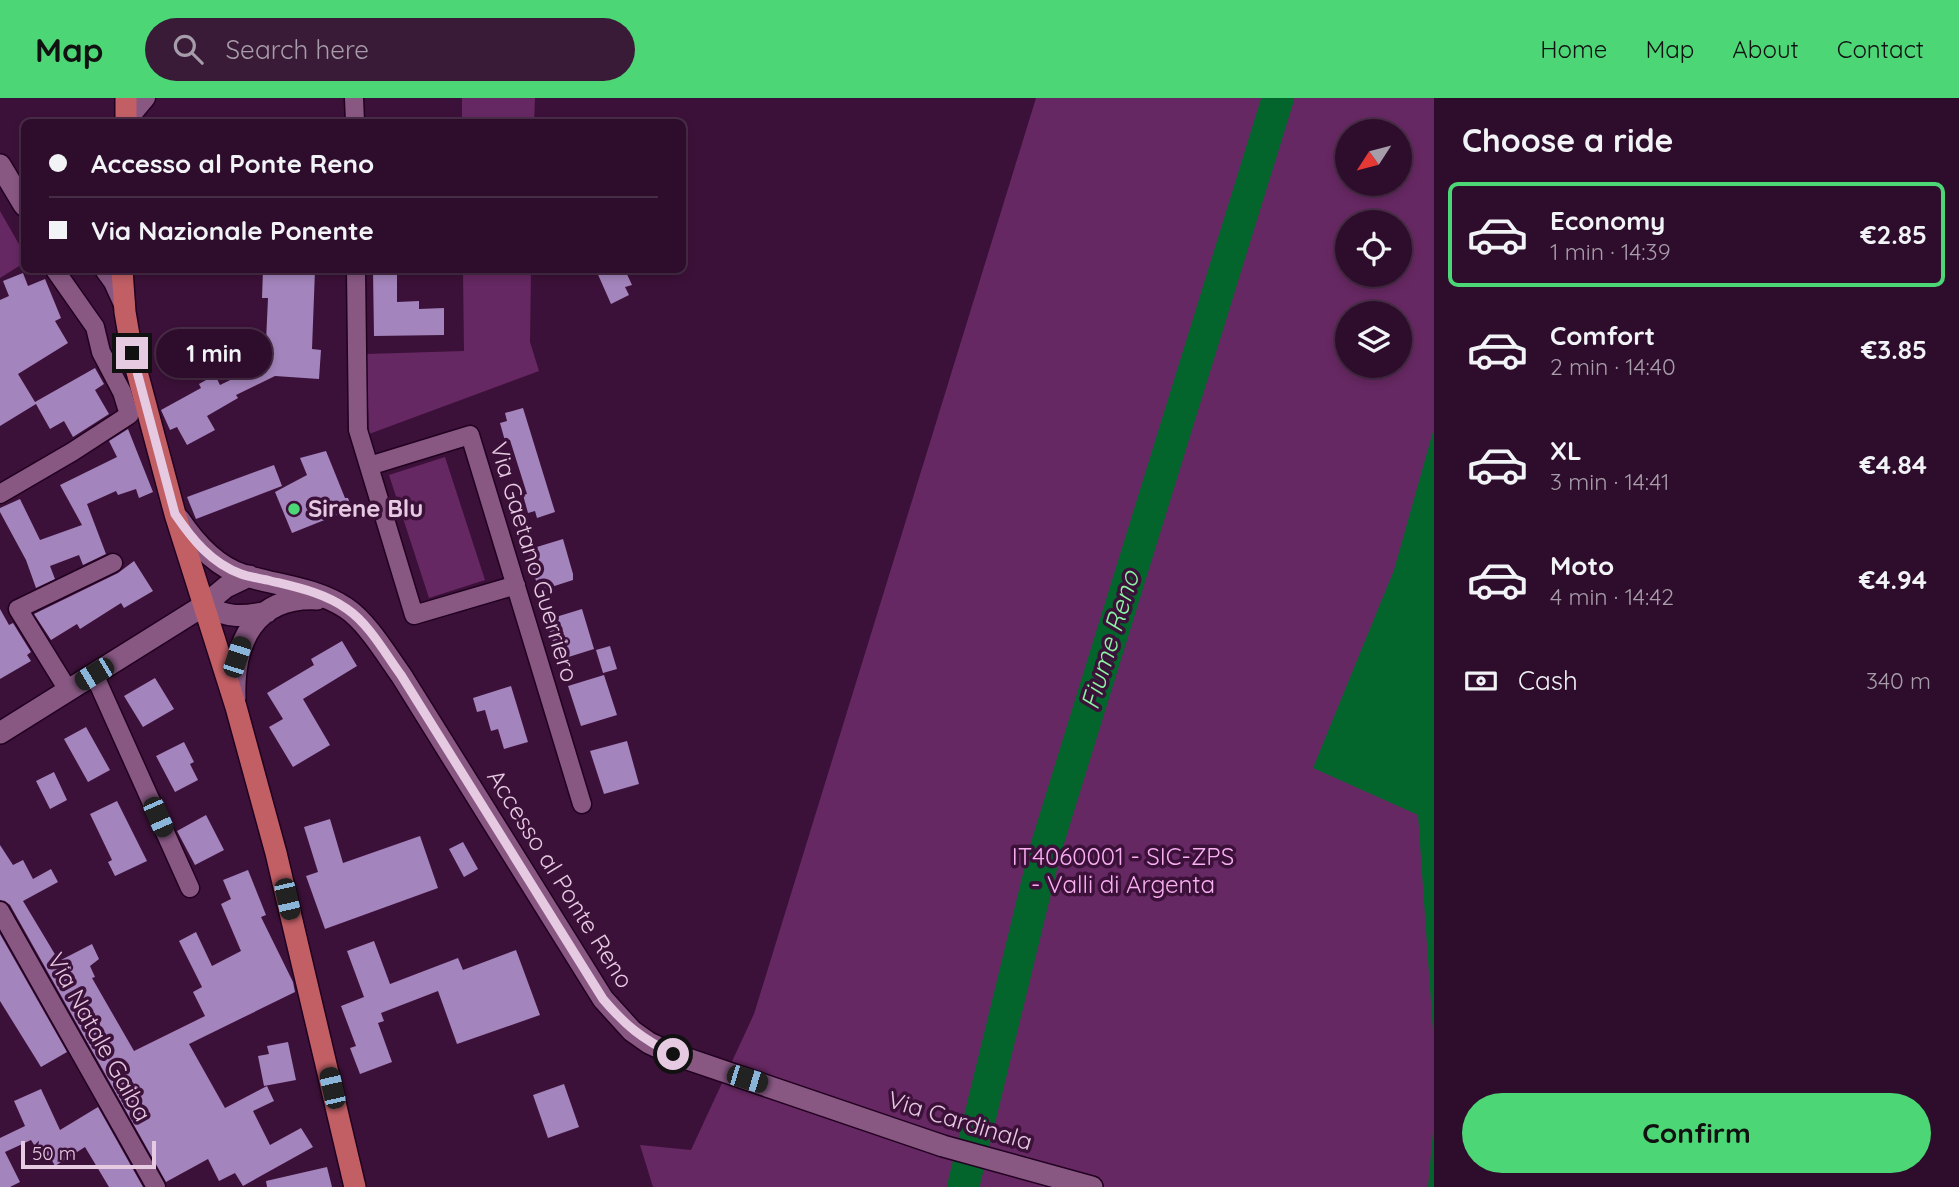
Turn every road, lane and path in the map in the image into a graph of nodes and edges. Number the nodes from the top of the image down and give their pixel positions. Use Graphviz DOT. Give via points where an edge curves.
graph roads {
  1 [pos="126,98"];
  2 [pos="146,98"];
  3 [pos="354,98"];
  4 [pos="127,119"];
  5 [pos="129,119"];
  6 [pos="355,119"];
  7 [pos="0,165"];
  8 [pos="21,200"];
  9 [pos="57,273"];
  10 [pos="108,273"];
  11 [pos="122,273"];
  12 [pos="356,273"];
  13 [pos="124,303"];
  14 [pos="369,466"];
  15 [pos="0,494"];
  16 [pos="175,514"];
  17 [pos="113,564"];
  18 [pos="249,576"];
  19 [pos="516,585"];
  20 [pos="331,599"];
  21 [pos="203,606"];
  22 [pos="267,612"];
  23 [pos="94,674"];
  24 [pos="68,690"];
  25 [pos="236,707"];
  26 [pos="0,733"];
  27 [pos="582,804"];
  28 [pos="190,888"];
  29 [pos="0,911"];
  30 [pos="813,1101"];
  31 [pos="156,1187"];
  32 [pos="355,1187"];
  33 [pos="1092,1187"];
  1 -- 4 [label="main road"];
  2 -- 5 [label="street"];
  3 -- 6 [label="street"];
  7 -- 8 [label="main road"];
  9 -- 15 [label="street" via="95,327 129,415"];
  10 -- 13 [label="main road"];
  11 -- 13 [label="main road"];
  12 -- 14 [label="street" via="358,430"];
  13 -- 16 [label="main road" via="132,353"];
  14 -- 19 [label="street" via="414,615"];
  14 -- 19 [label="street, Via Gaetano Guerriero" via="470,435"];
  16 -- 18 [label="main road, Accesso al Ponte Reno" via="204,552"];
  16 -- 21 [label="main road"];
  17 -- 24 [label="street" via="18,609"];
  18 -- 20 [label="main road, Accesso al Ponte Reno"];
  18 -- 21 [label="main road"];
  19 -- 27 [label="street, Via Gaetano Guerriero"];
  20 -- 22 [label="main road" via="296,599"];
  20 -- 30 [label="main road, Accesso al Ponte Reno" via="368,629 401,675 617,1016 649,1043 673,1054"];
  21 -- 22 [label="main road" via="237,617"];
  21 -- 23 [label="main road"];
  21 -- 25 [label="main road"];
  22 -- 25 [label="main road" via="257,620 237,657"];
  23 -- 24 [label="main road"];
  23 -- 28 [label="street"];
  24 -- 26 [label="main road"];
  25 -- 32 [label="main road" via="276,853"];
  29 -- 31 [label="street, Via Natale Gaiba"];
  30 -- 33 [label="main road, Via Cardinala" via="943,1146"];
}
